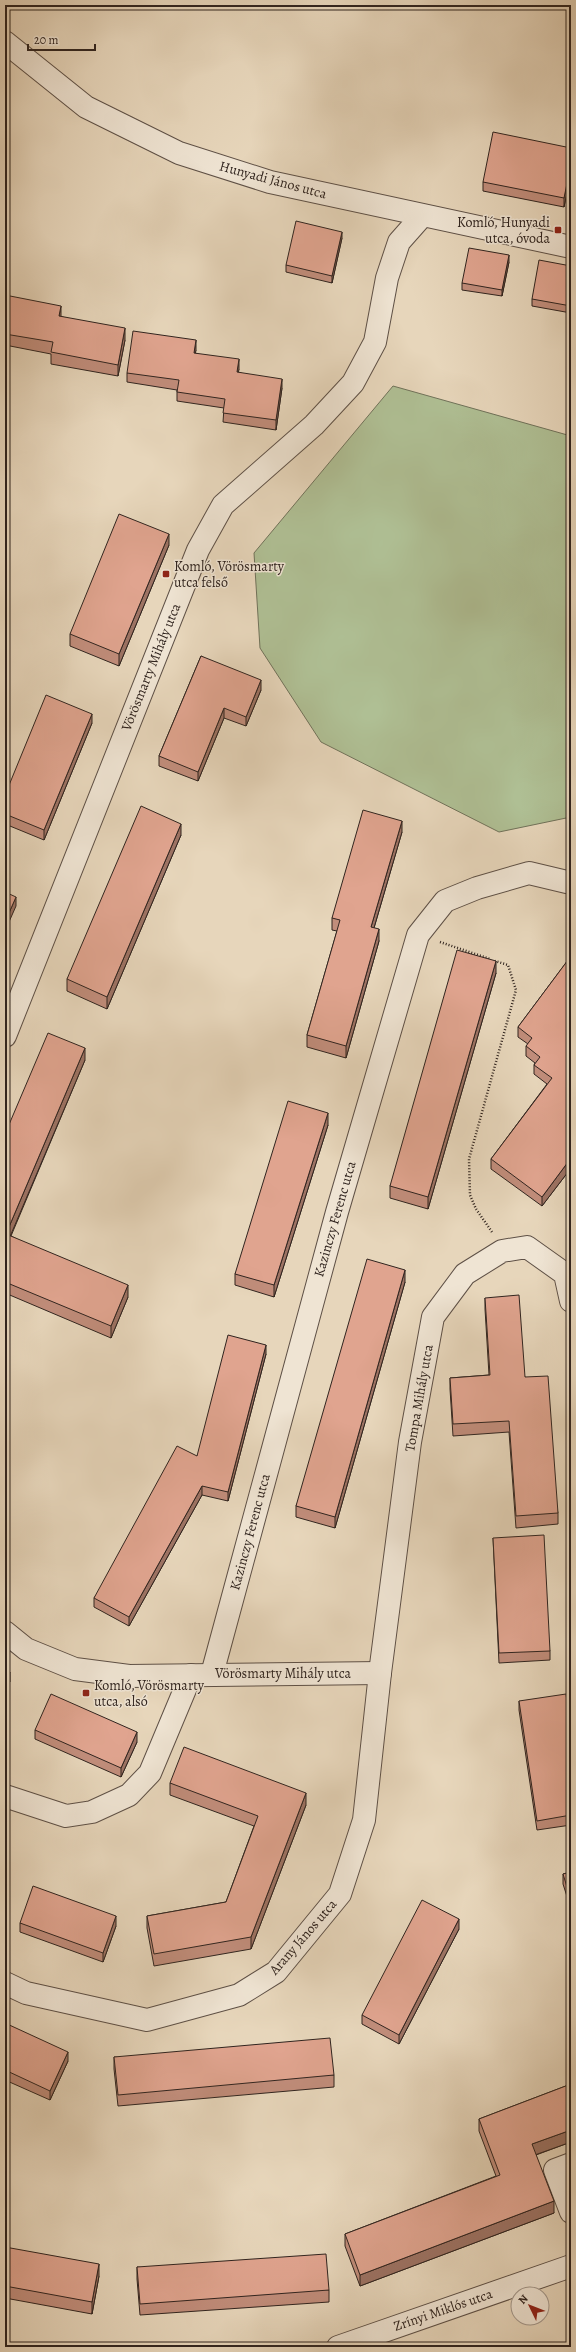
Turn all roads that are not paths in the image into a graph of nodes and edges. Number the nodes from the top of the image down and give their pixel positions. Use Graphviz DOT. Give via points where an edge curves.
graph roads {
  1 [pos="5,42"];
  2 [pos="422,216"];
  3 [pos="571,246"];
  4 [pos="571,882"];
  5 [pos="5,1036"];
  6 [pos="571,1300"];
  7 [pos="5,1632"];
  8 [pos="380,1673"];
  9 [pos="212,1674"];
  10 [pos="191,1675"];
  11 [pos="5,1796"];
  12 [pos="5,1983"];
  13 [pos="571,2164"];
  14 [pos="571,2212"];
  15 [pos="571,2266"];
  16 [pos="338,2347"];
  1 -- 2 [label="street, Hunyadi János utca" via="86,107 179,153 270,182"];
  2 -- 3 [label="street, Hunyadi János utca"];
  2 -- 5 [label="street, Vörösmarty Mihály utca" via="399,242 387,278 376,342 353,383 314,425 223,504 198,550"];
  4 -- 9 [label="street, Kazinczy Ferenc utca" via="529,873 476,888 445,901 418,935 337,1212"];
  6 -- 8 [label="street, Tompa Mihály utca" via="565,1274 527,1247 502,1251 465,1274 433,1317 410,1442"];
  7 -- 10 [label="street, Vörösmarty Mihály utca" via="26,1649 75,1669 129,1676"];
  8 -- 9 [label="street, Vörösmarty Mihály utca"];
  8 -- 12 [label="street, Arany János utca" via="364,1820 340,1894 276,1972 239,1995 147,2020 26,1993"];
  9 -- 10 [label="street, Vörösmarty Mihály utca"];
  10 -- 11 [label="street" via="150,1773 129,1795 92,1812 66,1816"];
  13 -- 14 [label="street" via="555,2170"];
  15 -- 16 [label="street, Zrínyi Miklós utca"];
}
